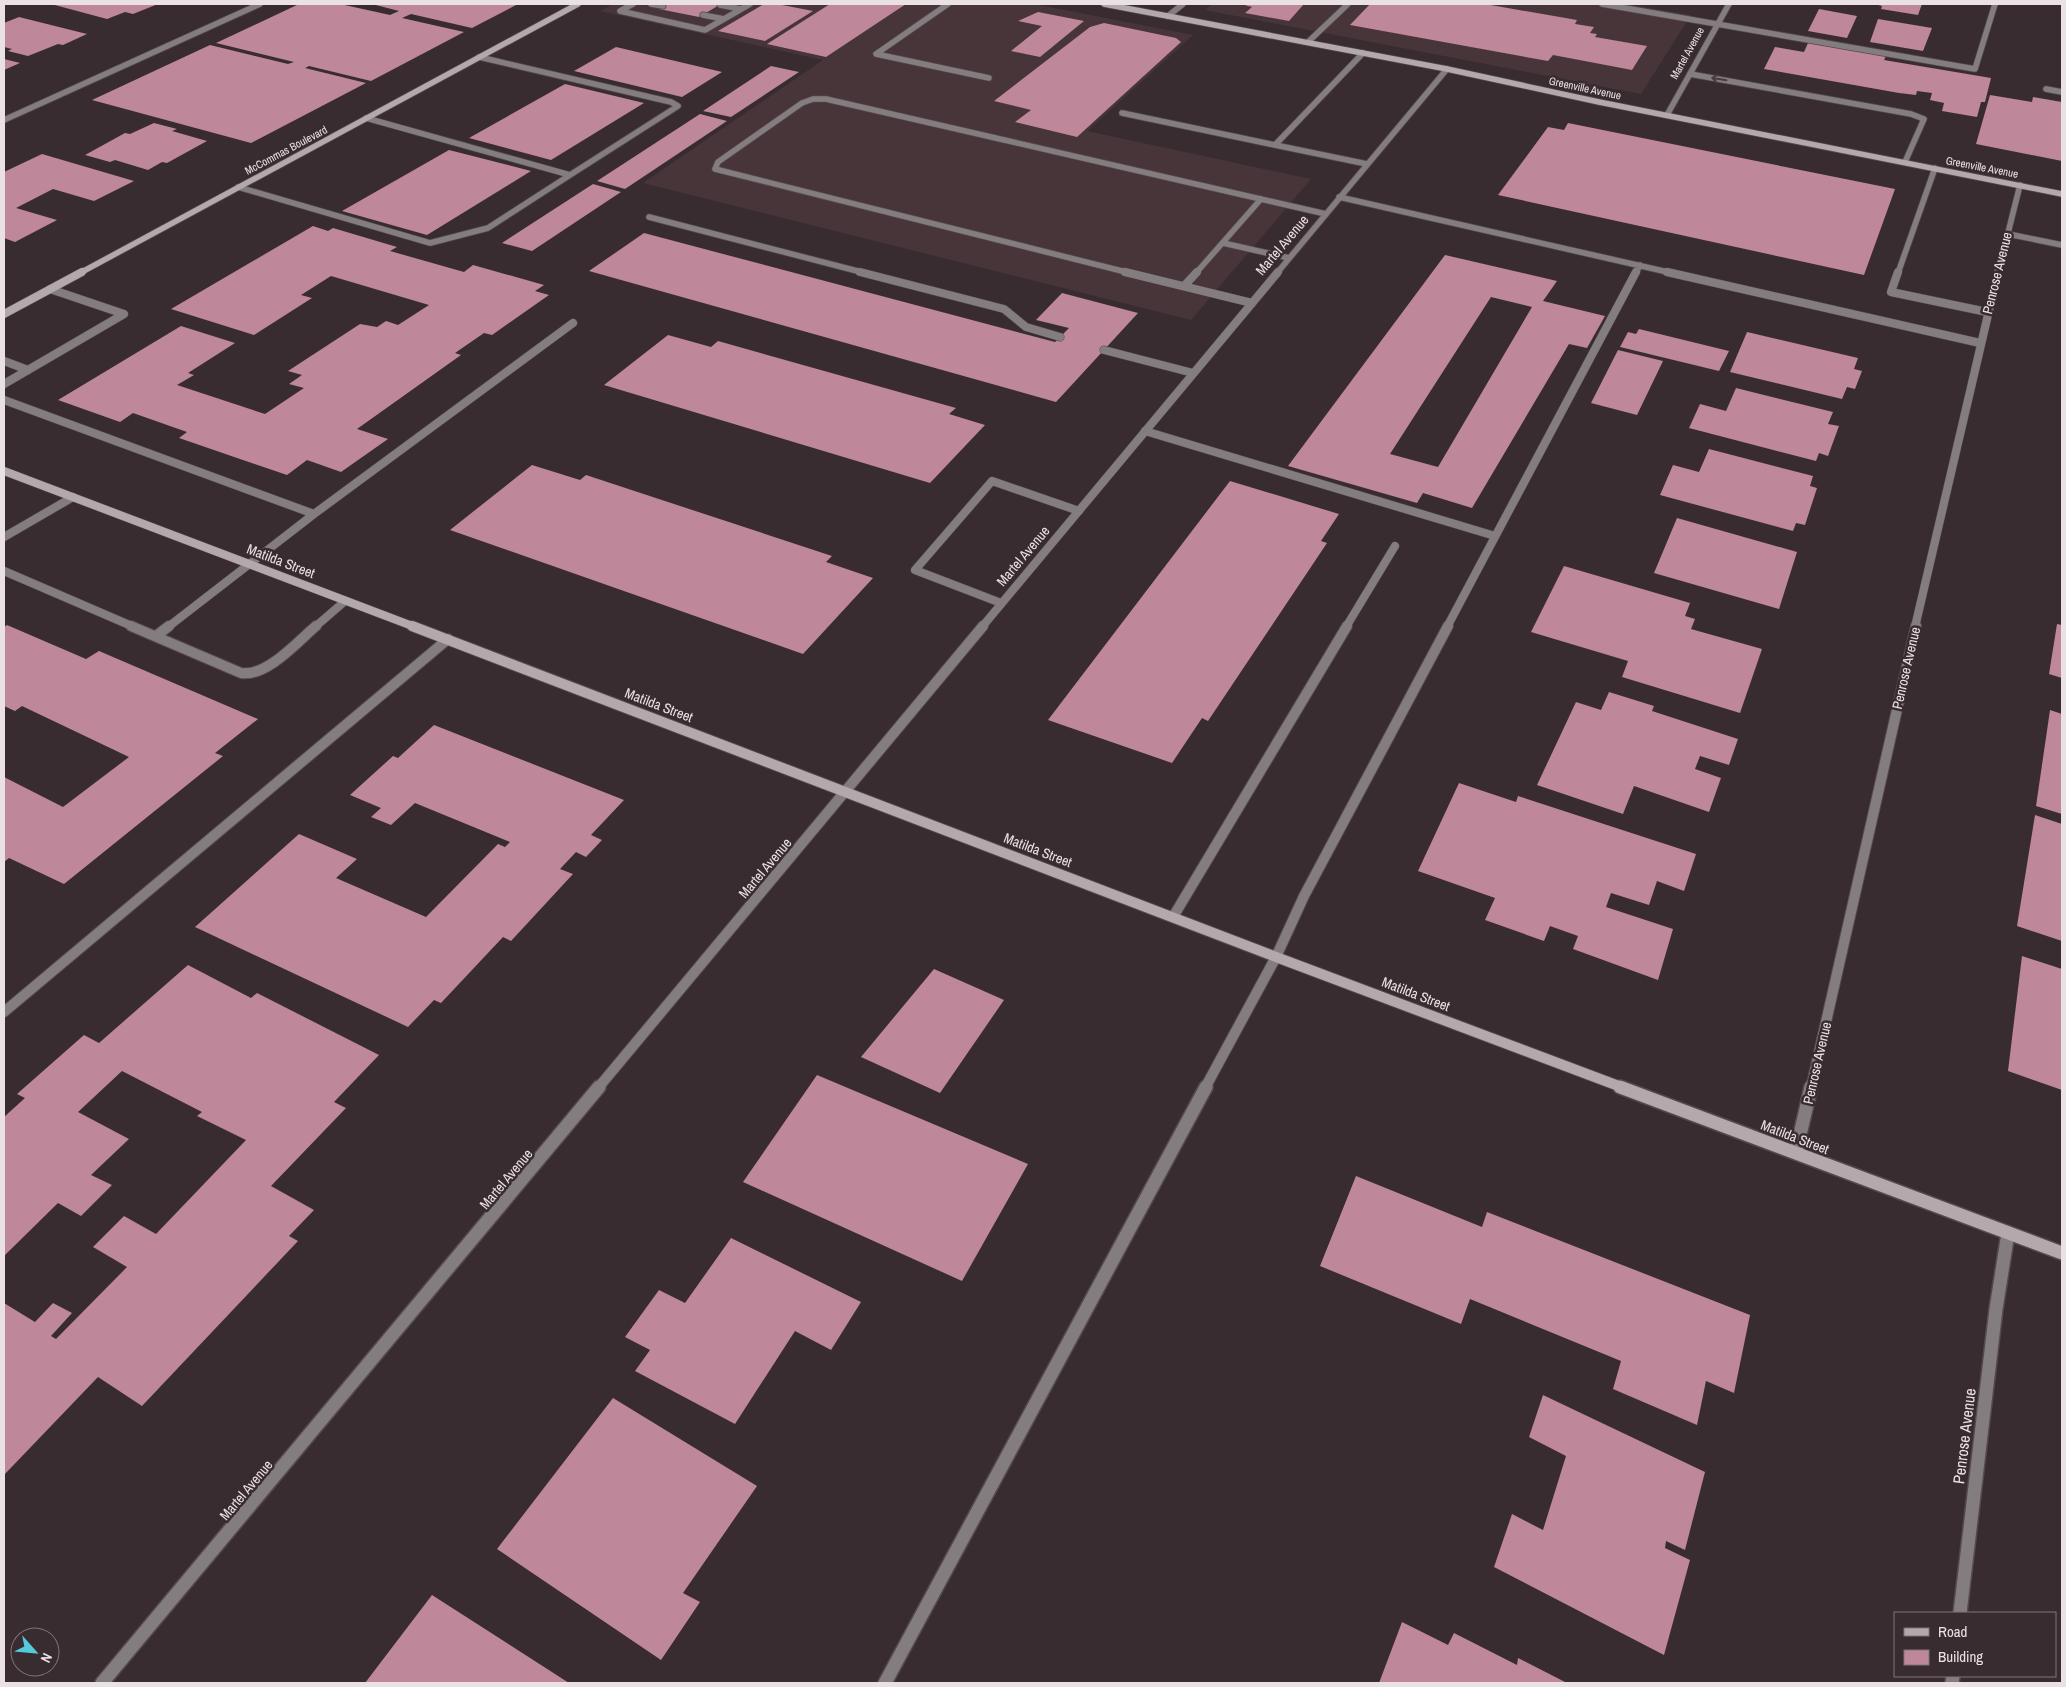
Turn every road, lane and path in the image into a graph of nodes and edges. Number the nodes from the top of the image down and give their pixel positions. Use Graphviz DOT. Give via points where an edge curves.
graph roads {
  1 [pos="260,4"];
  2 [pos="578,4"];
  3 [pos="633,4"];
  4 [pos="651,4"];
  5 [pos="750,4"];
  6 [pos="948,4"];
  7 [pos="1104,4"];
  8 [pos="1183,4"];
  9 [pos="1348,4"];
  10 [pos="1602,4"];
  11 [pos="1730,4"];
  12 [pos="1995,4"];
  13 [pos="720,5"];
  14 [pos="663,6"];
  15 [pos="741,9"];
  16 [pos="703,14"];
  17 [pos="1168,16"];
  18 [pos="724,19"];
  19 [pos="1718,24"];
  20 [pos="1308,42"];
  21 [pos="1363,53"];
  22 [pos="479,56"];
  23 [pos="1447,69"];
  24 [pos="1690,74"];
  25 [pos="989,78"];
  26 [pos="2046,89"];
  27 [pos="2062,92"];
  28 [pos="1122,113"];
  29 [pos="1667,115"];
  30 [pos="366,118"];
  31 [pos="4,120"];
  32 [pos="1275,145"];
  33 [pos="1905,162"];
  34 [pos="1367,164"];
  35 [pos="1935,168"];
  36 [pos="570,175"];
  37 [pos="2020,185"];
  38 [pos="238,187"];
  39 [pos="2062,194"];
  40 [pos="1339,197"];
  41 [pos="1261,200"];
  42 [pos="1326,214"];
  43 [pos="649,217"];
  44 [pos="2008,234"];
  45 [pos="1223,243"];
  46 [pos="2062,246"];
  47 [pos="1289,258"];
  48 [pos="1640,265"];
  49 [pos="1186,285"];
  50 [pos="50,289"];
  51 [pos="1252,303"];
  52 [pos="1988,312"];
  53 [pos="4,314"];
  54 [pos="573,323"];
  55 [pos="1060,337"];
  56 [pos="1980,342"];
  57 [pos="1104,350"];
  58 [pos="4,362"];
  59 [pos="28,370"];
  60 [pos="1193,373"];
  61 [pos="4,384"];
  62 [pos="4,400"];
  63 [pos="1145,431"];
  64 [pos="4,471"];
  65 [pos="73,497"];
  66 [pos="1079,511"];
  67 [pos="314,514"];
  68 [pos="4,536"];
  69 [pos="1495,536"];
  70 [pos="1395,546"];
  71 [pos="248,564"];
  72 [pos="4,571"];
  73 [pos="345,601"];
  74 [pos="1002,603"];
  75 [pos="156,636"];
  76 [pos="448,639"];
  77 [pos="847,791"];
  78 [pos="1173,917"];
  79 [pos="1276,957"];
  80 [pos="4,1012"];
  81 [pos="1796,1152"];
  82 [pos="2008,1232"];
  83 [pos="2062,1253"];
  84 [pos="1960,1612"];
  85 [pos="102,1683"];
  86 [pos="885,1683"];
  1 -- 31 [label="street"];
  2 -- 22 [label="street, McCommas Boulevard"];
  3 -- 18 [label="street" via="620,11 705,30"];
  4 -- 14 [label="street"];
  5 -- 15 [label="street"];
  6 -- 25 [label="street" via="876,54"];
  7 -- 17 [label="street, Greenville Avenue"];
  8 -- 17 [label="street"];
  9 -- 20 [label="street"];
  10 -- 19 [label="street"];
  11 -- 19 [label="street, Martel Avenue"];
  12 -- 19 [label="street" via="1975,69"];
  13 -- 15 [label="street"];
  15 -- 18 [label="street"];
  16 -- 18 [label="street"];
  17 -- 20 [label="street, Greenville Avenue"];
  19 -- 24 [label="street, Martel Avenue"];
  20 -- 21 [label="street, Greenville Avenue"];
  21 -- 23 [label="street, Greenville Avenue"];
  21 -- 32 [label="street"];
  22 -- 30 [label="street, McCommas Boulevard"];
  22 -- 36 [label="street" via="678,106"];
  23 -- 29 [label="street, Greenville Avenue"];
  23 -- 34 [label="street, Martel Avenue"];
  24 -- 29 [label="street, Martel Avenue"];
  33 -- 24 [label="street, one-way" via="1924,119 1912,114"];
  26 -- 27 [label="street"];
  28 -- 32 [label="street"];
  29 -- 33 [label="street, Greenville Avenue"];
  30 -- 36 [label="street"];
  30 -- 38 [label="street, McCommas Boulevard"];
  32 -- 34 [label="street"];
  33 -- 35 [label="street, Greenville Avenue"];
  34 -- 40 [label="street, Martel Avenue"];
  35 -- 37 [label="street, Greenville Avenue"];
  35 -- 52 [label="street" via="1891,292"];
  36 -- 38 [label="street" via="488,228 430,243"];
  37 -- 39 [label="street, Greenville Avenue"];
  37 -- 44 [label="street, Penrose Avenue"];
  38 -- 50 [label="street, McCommas Boulevard"];
  40 -- 42 [label="street, Martel Avenue"];
  40 -- 48 [label="street"];
  41 -- 42 [label="street"];
  41 -- 45 [label="street"];
  41 -- 49 [label="street" via="826,99 802,103 718,162 715,169"];
  42 -- 47 [label="street, Martel Avenue"];
  43 -- 55 [label="street" via="1004,309 1026,327"];
  44 -- 46 [label="street"];
  44 -- 52 [label="street, Penrose Avenue"];
  45 -- 47 [label="street"];
  45 -- 49 [label="street"];
  47 -- 51 [label="street, Martel Avenue"];
  48 -- 56 [label="street"];
  48 -- 69 [label="street"];
  49 -- 51 [label="street"];
  50 -- 53 [label="street, McCommas Boulevard"];
  50 -- 59 [label="street" via="124,314"];
  51 -- 60 [label="street, Martel Avenue"];
  52 -- 56 [label="street, Penrose Avenue"];
  54 -- 67 [label="street"];
  56 -- 81 [label="street, Penrose Avenue"];
  57 -- 60 [label="street"];
  58 -- 59 [label="street"];
  59 -- 61 [label="street"];
  60 -- 63 [label="street, Martel Avenue"];
  62 -- 67 [label="street"];
  63 -- 66 [label="street, Martel Avenue"];
  63 -- 69 [label="street"];
  64 -- 65 [label="street, Matilda Street"];
  65 -- 68 [label="street"];
  65 -- 71 [label="street, Matilda Street"];
  66 -- 74 [label="street, Martel Avenue"];
  66 -- 74 [label="street" via="992,482 915,570"];
  67 -- 71 [label="street"];
  69 -- 79 [label="street" via="1304,896"];
  70 -- 78 [label="street"];
  71 -- 73 [label="street, Matilda Street"];
  71 -- 75 [label="street"];
  72 -- 75 [label="street"];
  73 -- 75 [label="street" via="272,664 250,675"];
  73 -- 76 [label="street, Matilda Street"];
  74 -- 77 [label="street, Martel Avenue"];
  76 -- 77 [label="street, Matilda Street"];
  76 -- 80 [label="street"];
  77 -- 78 [label="street, Matilda Street"];
  77 -- 85 [label="street, Martel Avenue"];
  78 -- 79 [label="street, Matilda Street"];
  79 -- 81 [label="street, Matilda Street"];
  79 -- 86 [label="street"];
  81 -- 82 [label="street, Matilda Street"];
  82 -- 83 [label="street, Matilda Street"];
  82 -- 84 [label="street, Penrose Avenue"];
}
